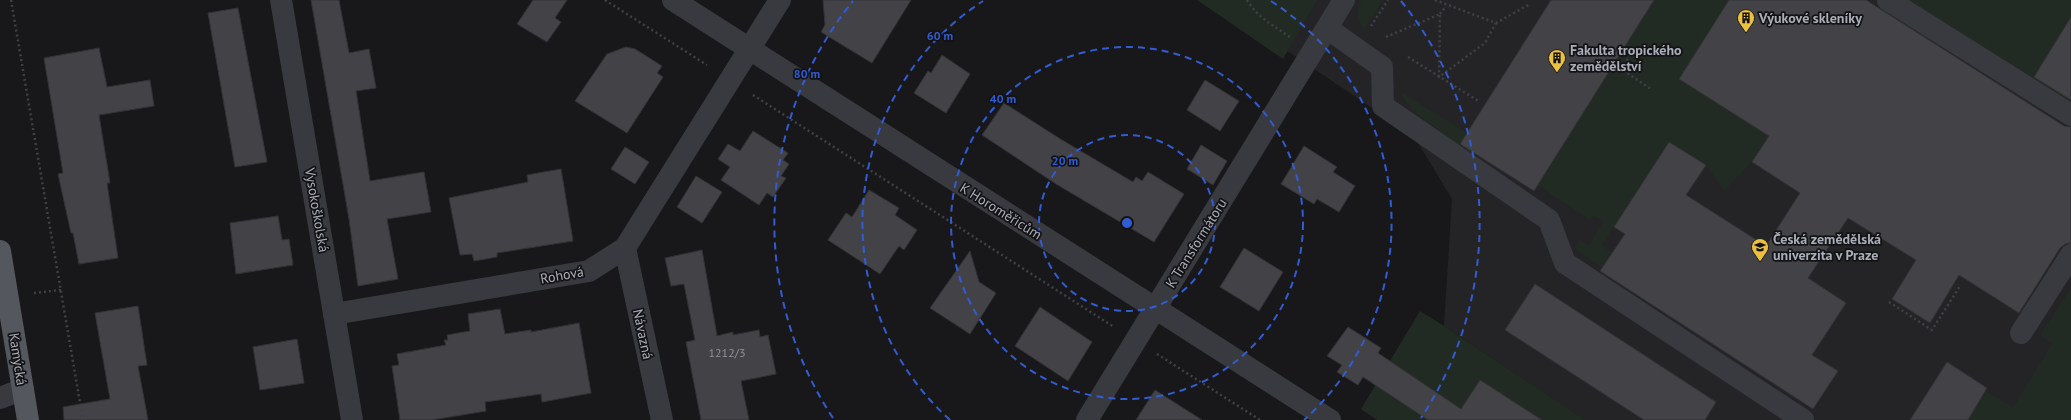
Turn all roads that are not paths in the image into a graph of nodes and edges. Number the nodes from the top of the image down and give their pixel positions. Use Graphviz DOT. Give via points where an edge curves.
graph roads {
  1 [pos="281,0"];
  2 [pos="673,0"];
  3 [pos="780,0"];
  4 [pos="1344,0"];
  5 [pos="1888,0"];
  6 [pos="1327,28"];
  7 [pos="748,50"];
  8 [pos="2071,115"];
  9 [pos="624,248"];
  10 [pos="2071,255"];
  11 [pos="1,258"];
  12 [pos="1156,309"];
  13 [pos="334,314"];
  14 [pos="2021,332"];
  15 [pos="23,389"];
  16 [pos="0,398"];
  17 [pos="28,420"];
  18 [pos="352,420"];
  19 [pos="662,420"];
  20 [pos="1087,420"];
  21 [pos="1330,420"];
  22 [pos="1803,420"];
  1 -- 13 [label="street, Vysokoškolská"];
  2 -- 7 [label="street, K Horoměřicům"];
  3 -- 7 [label="street, Rohová"];
  4 -- 6 [label="street, K Transformátoru"];
  5 -- 8 [label="street"];
  6 -- 12 [label="street, K Transformátoru"];
  6 -- 22 [label="street" via="1382,66 1383,106 1549,220 1565,263"];
  7 -- 9 [label="street, Rohová"];
  7 -- 12 [label="street, K Horoměřicům"];
  9 -- 13 [label="street, Rohová" via="589,271"];
  9 -- 19 [label="street, Návazná"];
  10 -- 14 [label="street"];
  11 -- 15 [label="main road, Kamýcká"];
  12 -- 20 [label="street, K Transformátoru"];
  12 -- 21 [label="street, K Horoměřicům"];
  13 -- 18 [label="street, Vysokoškolská"];
  15 -- 16 [label="street"];
  15 -- 17 [label="main road, Kamýcká"];
}
